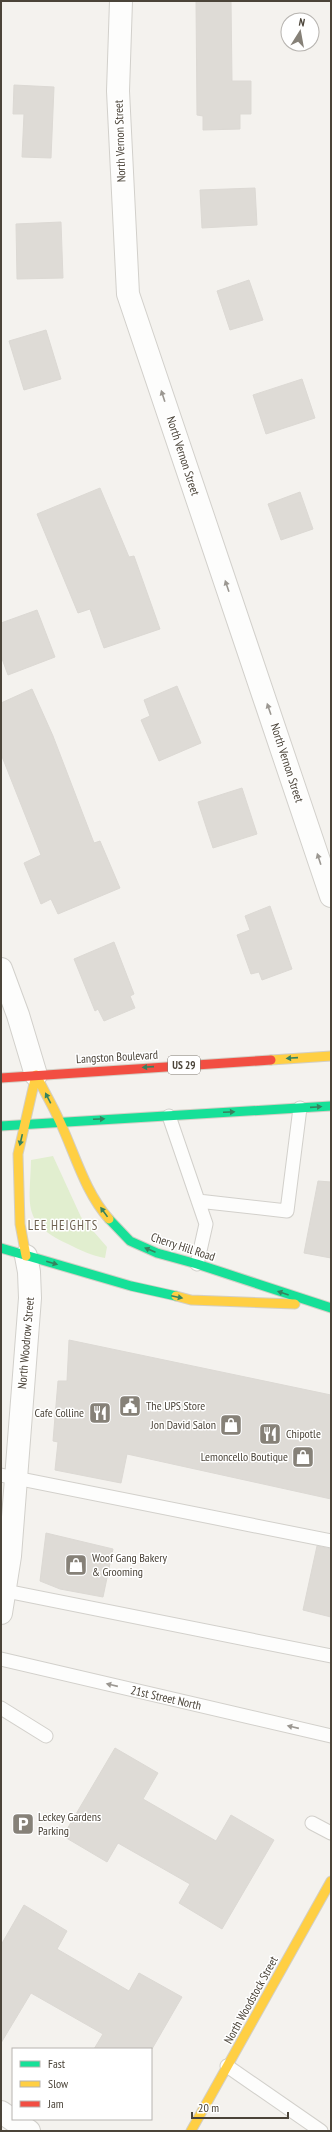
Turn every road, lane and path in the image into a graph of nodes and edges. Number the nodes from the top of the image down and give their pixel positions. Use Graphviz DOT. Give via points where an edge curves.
graph roads {
  1 [pos="121,1"];
  2 [pos="331,896"];
  3 [pos="1,969"];
  4 [pos="331,1056"];
  5 [pos="36,1074"];
  6 [pos="1,1078"];
  7 [pos="331,1106"];
  8 [pos="300,1108"];
  9 [pos="169,1116"];
  10 [pos="60,1122"];
  11 [pos="25,1124"];
  12 [pos="1,1126"];
  13 [pos="198,1201"];
  14 [pos="1,1248"];
  15 [pos="26,1256"];
  16 [pos="198,1264"];
  17 [pos="320,1306"];
  18 [pos="331,1308"];
  19 [pos="9,1476"];
  20 [pos="331,1541"];
  21 [pos="6,1554"];
  22 [pos="6,1591"];
  23 [pos="1,1613"];
  24 [pos="331,1656"];
  25 [pos="1,1659"];
  26 [pos="1,1708"];
  27 [pos="46,1736"];
  28 [pos="331,1736"];
  29 [pos="312,1823"];
  30 [pos="331,1833"];
  31 [pos="331,1881"];
  32 [pos="228,2066"];
  33 [pos="1,2112"];
  34 [pos="12,2119"];
  35 [pos="13,2120"];
  36 [pos="29,2131"];
  37 [pos="191,2131"];
  38 [pos="321,2131"];
  2 -- 1 [label="street, North Vernon Street, one-way" via="128,294 118,91"];
  3 -- 5 [label="street"];
  4 -- 5 [label="street, Langston Boulevard / US 29, one-way"];
  5 -- 6 [label="street, Langston Boulevard / US 29"];
  10 -- 5 [label="street, Cherry Hill Road, one-way"];
  5 -- 11 [label="street, North Woodrow Street"];
  8 -- 7 [label="street, one-way"];
  9 -- 8 [label="street, one-way"];
  8 -- 13 [label="lane" via="287,1211"];
  10 -- 9 [label="street, one-way"];
  9 -- 13 [label="lane"];
  10 -- 11 [label="street"];
  16 -- 10 [label="street, Cherry Hill Road, one-way" via="144,1248 117,1228 88,1187"];
  11 -- 12 [label="street"];
  11 -- 15 [label="street, North Woodrow Street, one-way" via="18,1154 20,1224"];
  13 -- 16 [label="lane" via="206,1224"];
  14 -- 15 [label="street, Cherry Hill Road"];
  15 -- 17 [label="street, Cherry Hill Road, one-way" via="191,1300"];
  15 -- 19 [label="street, North Woodrow Street" via="30,1298"];
  17 -- 16 [label="street, Cherry Hill Road, one-way"];
  17 -- 18 [label="street, Cherry Hill Road"];
  19 -- 20 [label="lane"];
  19 -- 21 [label="street, North Woodrow Street"];
  21 -- 22 [label="street, North Woodrow Street"];
  22 -- 23 [label="street, North Woodrow Street"];
  22 -- 24 [label="lane"];
  28 -- 25 [label="lane, 21st Street North, one-way"];
  26 -- 27 [label="lane"];
  29 -- 30 [label="lane"];
  31 -- 32 [label="street, North Woodstock Street"];
  32 -- 37 [label="street, North Woodstock Street"];
  32 -- 38 [label="lane"];
  33 -- 34 [label="street"];
  35 -- 36 [label="street"];
}
